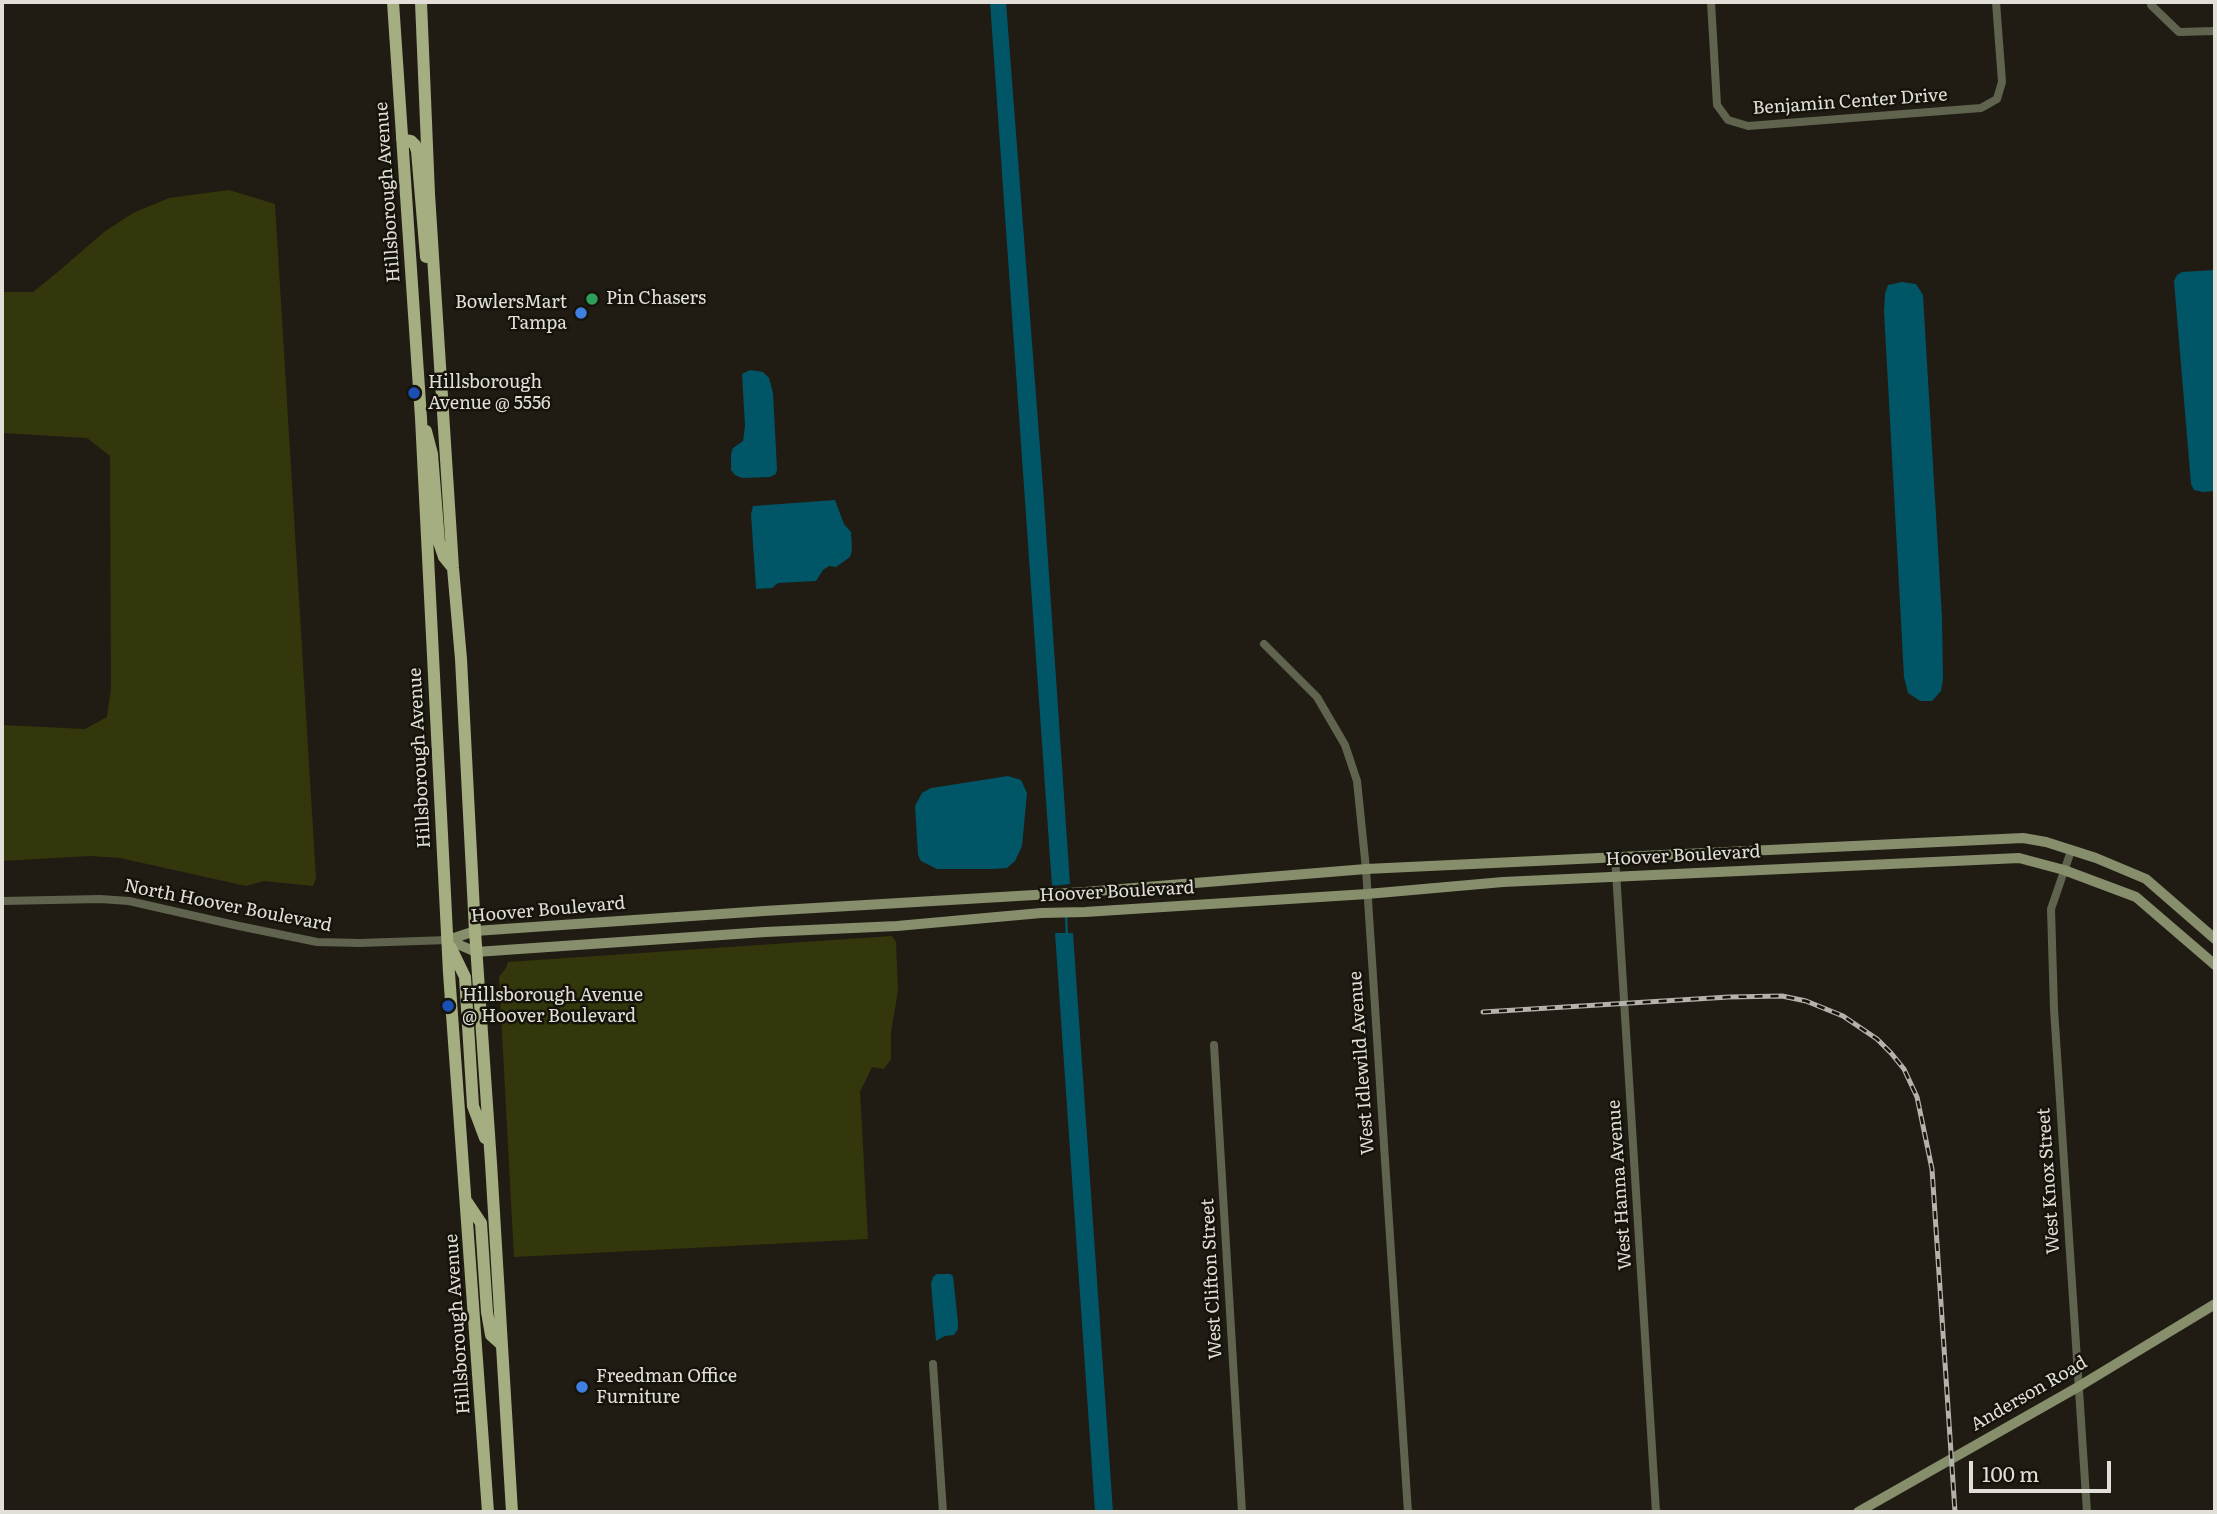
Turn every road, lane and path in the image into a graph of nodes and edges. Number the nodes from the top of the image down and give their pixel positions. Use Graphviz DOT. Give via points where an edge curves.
graph roads {
  1 [pos="394,2"];
  2 [pos="421,2"];
  3 [pos="1711,2"];
  4 [pos="1996,2"];
  5 [pos="2151,2"];
  6 [pos="2215,31"];
  7 [pos="402,139"];
  8 [pos="435,272"];
  9 [pos="421,418"];
  10 [pos="453,568"];
  11 [pos="1264,644"];
  12 [pos="2071,850"];
  13 [pos="1615,856"];
  14 [pos="1366,869"];
  15 [pos="2064,870"];
  16 [pos="1616,877"];
  17 [pos="1367,894"];
  18 [pos="2,901"];
  19 [pos="475,931"];
  20 [pos="2215,939"];
  21 [pos="448,940"];
  22 [pos="476,952"];
  23 [pos="2215,965"];
  24 [pos="1214,1045"];
  25 [pos="490,1152"];
  26 [pos="466,1202"];
  27 [pos="2215,1304"];
  28 [pos="501,1344"];
  29 [pos="933,1364"];
  30 [pos="2078,1387"];
  31 [pos="488,1512"];
  32 [pos="512,1512"];
  33 [pos="943,1512"];
  34 [pos="1242,1512"];
  35 [pos="1408,1512"];
  36 [pos="1656,1512"];
  37 [pos="1858,1512"];
  38 [pos="2087,1512"];
  1 -- 7 [label="main road, Hillsborough Avenue"];
  2 -- 8 [label="main road"];
  3 -- 4 [label="street, Benjamin Center Drive" via="1717,105 1728,120 1748,126 1982,108 1997,99 2002,82"];
  5 -- 6 [label="street" via="2179,32"];
  7 -- 8 [label="main road" via="411,141 417,151 425,255"];
  7 -- 9 [label="main road, Hillsborough Avenue"];
  8 -- 10 [label="main road"];
  9 -- 10 [label="main road" via="432,454 441,551"];
  9 -- 21 [label="main road, Hillsborough Avenue"];
  10 -- 19 [label="main road"];
  11 -- 14 [label="street, West Idlewild Avenue" via="1317,697 1345,745 1357,781"];
  12 -- 13 [label="main road, Hoover Boulevard" via="2023,838"];
  12 -- 15 [label="street, West Knox Street"];
  12 -- 20 [label="main road, Hoover Boulevard" via="2146,879"];
  13 -- 14 [label="main road, Hoover Boulevard"];
  13 -- 16 [label="street, West Hanna Avenue"];
  14 -- 17 [label="street, West Idlewild Avenue"];
  14 -- 19 [label="main road, Hoover Boulevard"];
  15 -- 16 [label="main road, Hoover Boulevard" via="2019,858"];
  15 -- 23 [label="main road, Hoover Boulevard" via="2136,897"];
  15 -- 30 [label="street, West Knox Street" via="2051,909"];
  16 -- 17 [label="main road, Hoover Boulevard"];
  16 -- 36 [label="street, West Hanna Avenue"];
  17 -- 22 [label="main road, Hoover Boulevard"];
  17 -- 35 [label="street, West Idlewild Avenue"];
  18 -- 21 [label="street, North Hoover Boulevard" via="129,901 317,942"];
  19 -- 21 [label="main road, Hoover Boulevard"];
  19 -- 22 [label="main road"];
  21 -- 22 [label="main road, Hoover Boulevard"];
  21 -- 25 [label="main road" via="465,977 473,1106"];
  21 -- 26 [label="main road, Hillsborough Avenue"];
  22 -- 25 [label="main road"];
  24 -- 34 [label="street, West Clifton Street"];
  25 -- 28 [label="main road"];
  26 -- 28 [label="main road" via="481,1223 487,1312 491,1335"];
  26 -- 31 [label="main road, Hillsborough Avenue"];
  27 -- 30 [label="main road, Anderson Road"];
  28 -- 32 [label="main road"];
  29 -- 33 [label="street"];
  30 -- 37 [label="main road, Anderson Road"];
  30 -- 38 [label="street, West Knox Street"];
}
